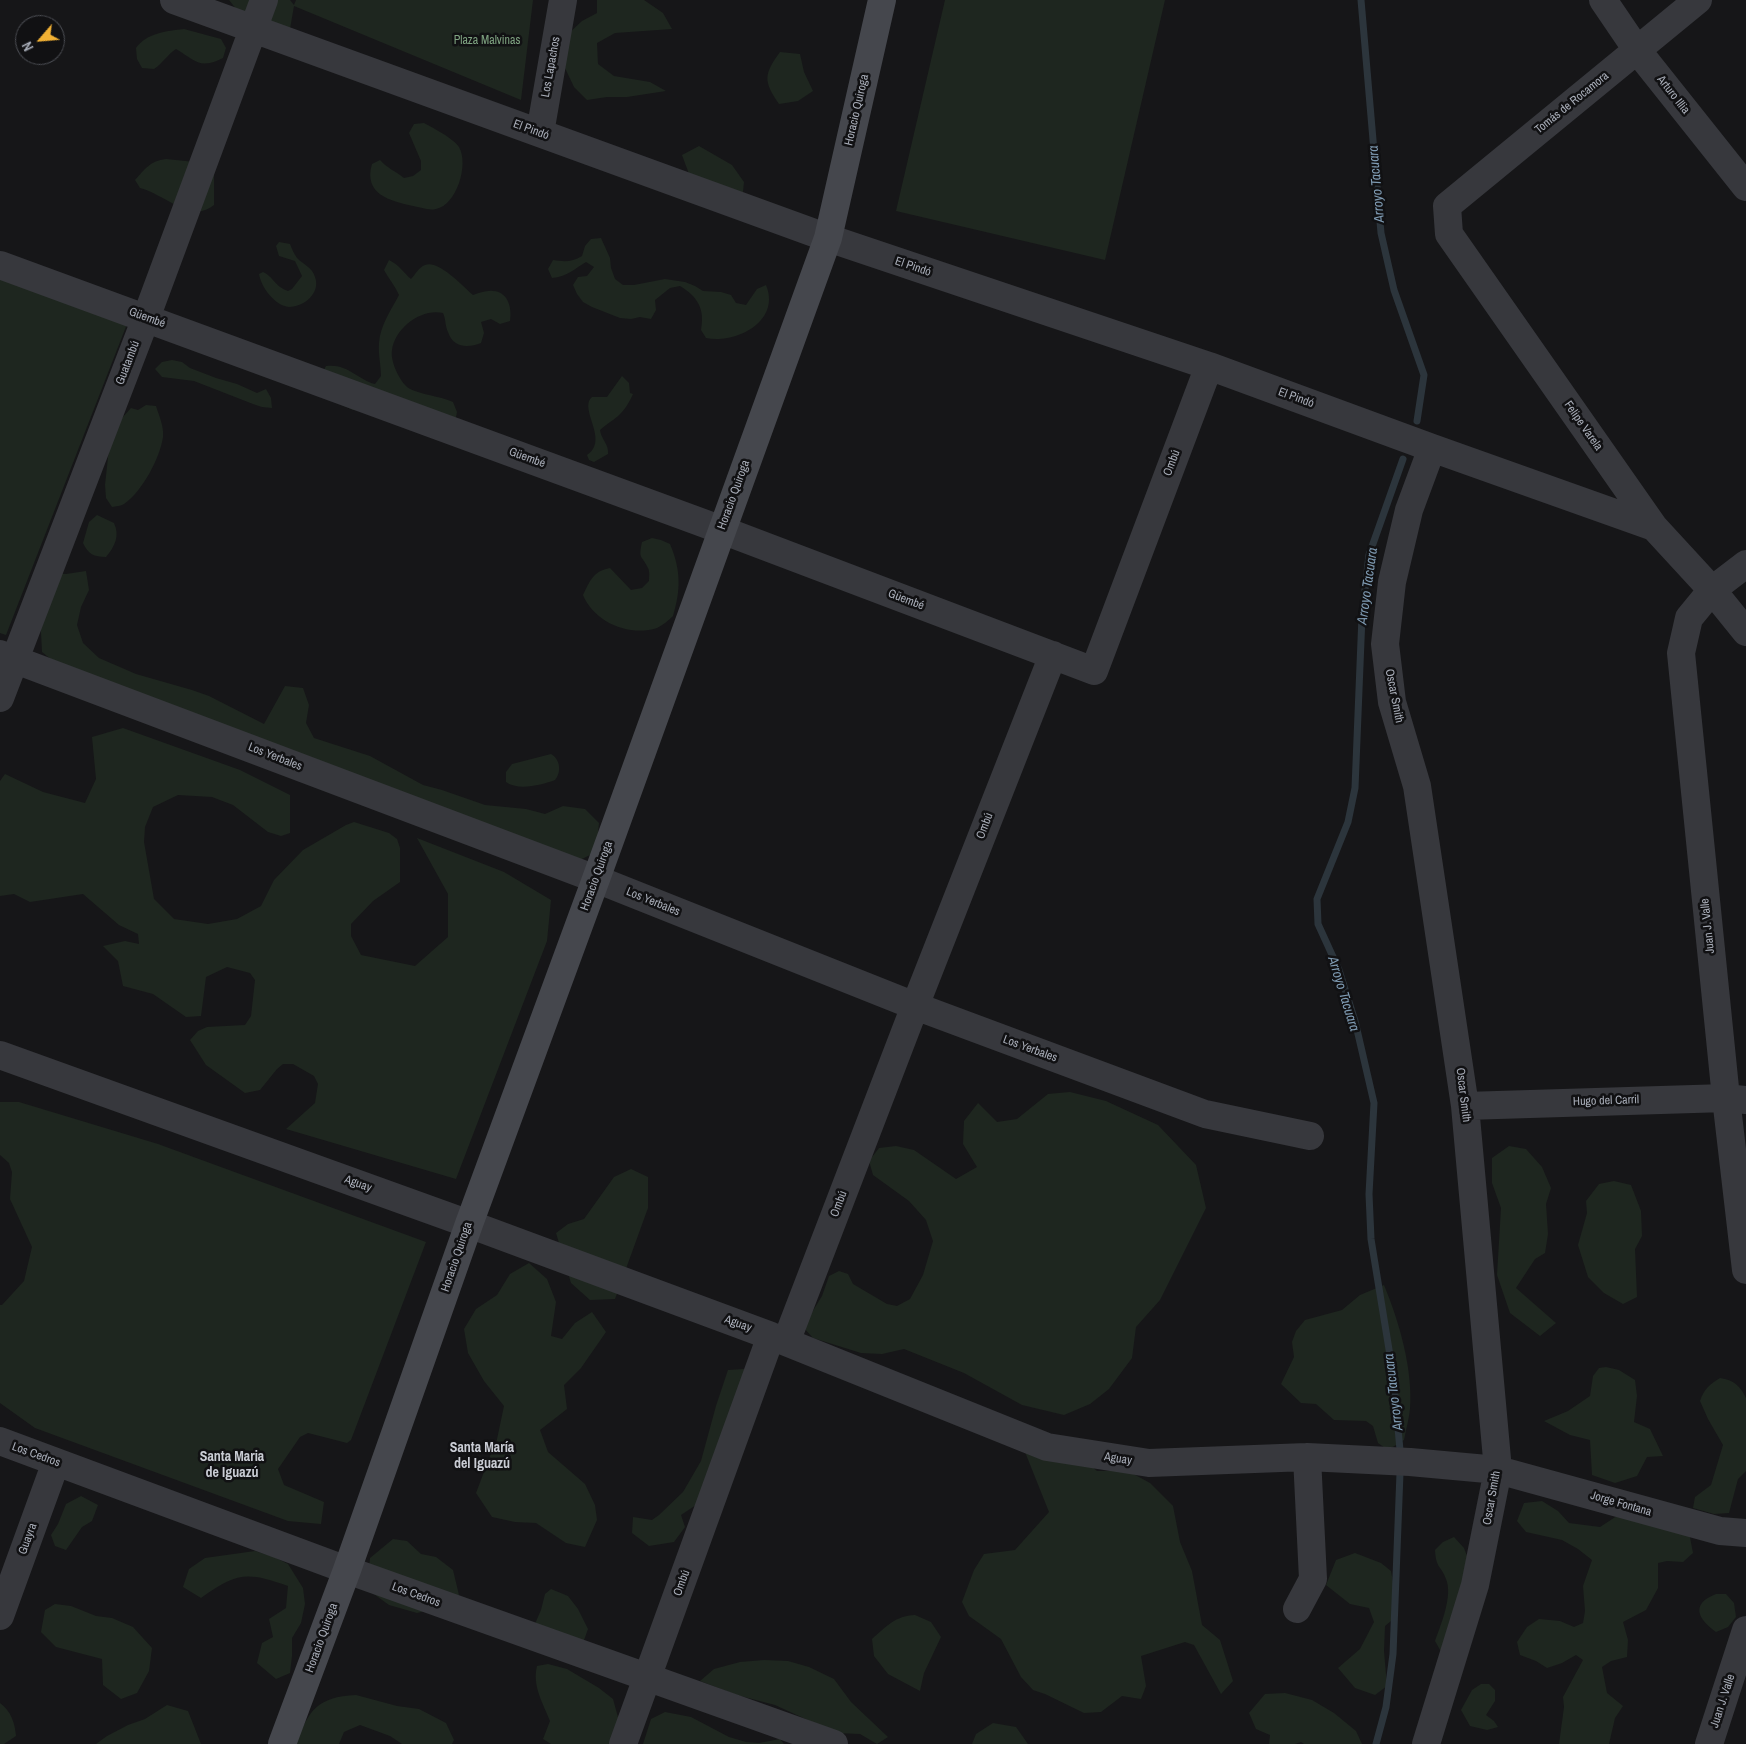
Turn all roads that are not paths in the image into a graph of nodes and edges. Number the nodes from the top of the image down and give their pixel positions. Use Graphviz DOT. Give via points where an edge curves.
graph roads {
  1 [pos="174,0"];
  2 [pos="264,0"];
  3 [pos="563,0"];
  4 [pos="882,0"];
  5 [pos="1603,0"];
  6 [pos="1698,0"];
  7 [pos="254,29"];
  8 [pos="1637,50"];
  9 [pos="540,133"];
  10 [pos="1746,187"];
  11 [pos="1447,206"];
  12 [pos="828,238"];
  13 [pos="0,265"];
  14 [pos="146,318"];
  15 [pos="1209,366"];
  16 [pos="1432,448"];
  17 [pos="1654,527"];
  18 [pos="722,530"];
  19 [pos="1746,564"];
  20 [pos="1712,590"];
  21 [pos="1746,632"];
  22 [pos="1052,655"];
  23 [pos="7,656"];
  24 [pos="0,698"];
  25 [pos="596,879"];
  26 [pos="915,1006"];
  27 [pos="0,1055"];
  28 [pos="1736,1098"];
  29 [pos="1465,1106"];
  30 [pos="1310,1136"];
  31 [pos="469,1224"];
  32 [pos="1746,1270"];
  33 [pos="778,1339"];
  34 [pos="0,1441"];
  35 [pos="1307,1457"];
  36 [pos="56,1462"];
  37 [pos="1498,1470"];
  38 [pos="1746,1533"];
  39 [pos="347,1570"];
  40 [pos="1298,1609"];
  41 [pos="0,1616"];
  42 [pos="1746,1630"];
  43 [pos="648,1678"];
  44 [pos="282,1744"];
  45 [pos="623,1744"];
  46 [pos="834,1744"];
  47 [pos="1426,1744"];
  48 [pos="1709,1744"];
  1 -- 7 [label="street, El Pindó"];
  2 -- 7 [label="street, Guatambú"];
  3 -- 9 [label="street, Los Lapachos"];
  4 -- 12 [label="main road, Horacio Quiroga"];
  5 -- 8 [label="street, Arturo Illia"];
  6 -- 8 [label="street, Tomás de Rocamora"];
  7 -- 9 [label="street, El Pindó"];
  7 -- 14 [label="street, Guatambú"];
  8 -- 10 [label="street, Arturo Illia"];
  8 -- 11 [label="street, Tomás de Rocamora"];
  9 -- 12 [label="street, El Pindó"];
  11 -- 17 [label="street, Felipe Varela" via="1449,234"];
  12 -- 15 [label="street, El Pindó"];
  12 -- 18 [label="main road, Horacio Quiroga"];
  13 -- 14 [label="street, Güembé"];
  14 -- 18 [label="street, Güembé"];
  14 -- 23 [label="street, Guatambú"];
  15 -- 16 [label="street, El Pindó"];
  15 -- 22 [label="street, Ombú" via="1094,670"];
  16 -- 17 [label="street, El Pindó"];
  16 -- 29 [label="street, Oscar Smith" via="1409,510 1392,582 1386,644 1392,702 1416,786"];
  17 -- 20 [label="street, Felipe Varela"];
  18 -- 22 [label="street, Güembé"];
  18 -- 25 [label="main road, Horacio Quiroga"];
  19 -- 20 [label="street, Juan J. Valle"];
  20 -- 21 [label="street, Felipe Varela"];
  20 -- 28 [label="street, Juan J. Valle" via="1689,618 1681,653"];
  22 -- 26 [label="street, Ombú"];
  23 -- 24 [label="street, Guatambú"];
  23 -- 25 [label="street, Los Yerbales"];
  25 -- 26 [label="street, Los Yerbales"];
  25 -- 31 [label="main road, Horacio Quiroga"];
  26 -- 30 [label="street, Los Yerbales" via="1205,1114"];
  26 -- 33 [label="street, Ombú"];
  27 -- 31 [label="street, Aguay"];
  28 -- 29 [label="street, Hugo del Carril"];
  28 -- 32 [label="street, Juan J. Valle"];
  29 -- 37 [label="street, Oscar Smith"];
  31 -- 33 [label="street, Aguay"];
  31 -- 39 [label="main road, Horacio Quiroga"];
  33 -- 35 [label="street, Aguay" via="1047,1447 1149,1463"];
  33 -- 43 [label="street, Ombú"];
  34 -- 36 [label="street, Los Cedros"];
  35 -- 37 [label="street, Aguay"];
  35 -- 40 [label="street" via="1313,1579"];
  36 -- 39 [label="street, Los Cedros"];
  36 -- 41 [label="street, Guayra"];
  37 -- 38 [label="street, Jorge Fontana" via="1720,1531"];
  37 -- 47 [label="street, Oscar Smith" via="1475,1586"];
  39 -- 43 [label="street, Los Cedros"];
  39 -- 44 [label="main road, Horacio Quiroga"];
  42 -- 48 [label="street, Juan J. Valle"];
  43 -- 45 [label="street, Ombú"];
  43 -- 46 [label="street, Los Cedros"];
}
